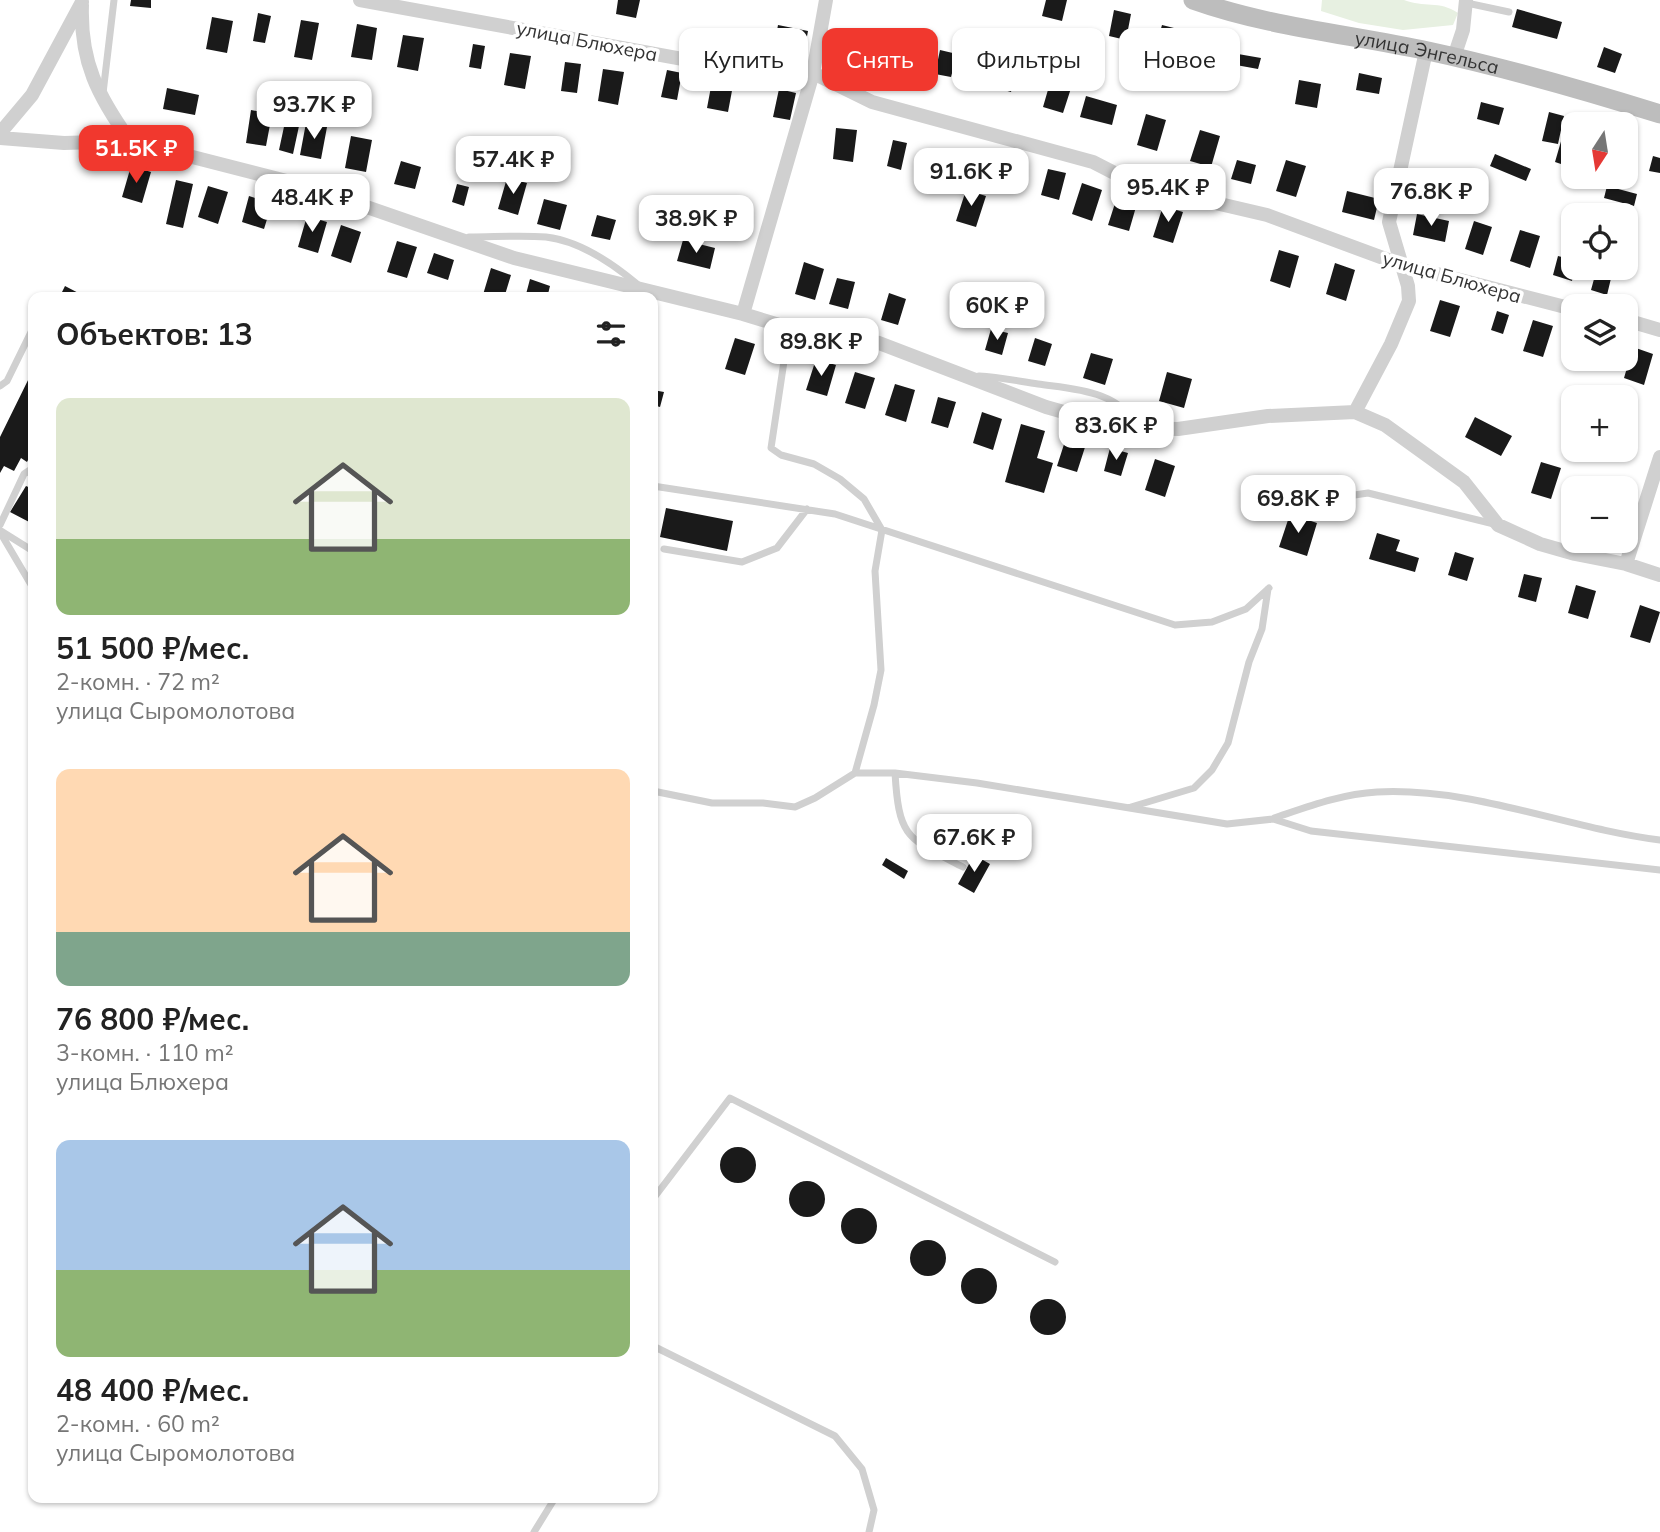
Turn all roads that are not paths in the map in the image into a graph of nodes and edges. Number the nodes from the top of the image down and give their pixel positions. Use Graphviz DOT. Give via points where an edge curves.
graph roads {
  1 [pos="114,0"];
  2 [pos="360,0"];
  3 [pos="826,0"];
  4 [pos="1193,0"];
  5 [pos="82,1"];
  6 [pos="1466,2"];
  7 [pos="434,6"];
  8 [pos="1509,12"];
  9 [pos="1426,51"];
  10 [pos="1454,57"];
  11 [pos="813,73"];
  12 [pos="102,100"];
  13 [pos="1660,114"];
  14 [pos="0,136"];
  15 [pos="130,141"];
  16 [pos="458,237"];
  17 [pos="1402,265"];
  18 [pos="643,290"];
  19 [pos="651,292"];
  20 [pos="658,294"];
  21 [pos="1561,306"];
  22 [pos="743,314"];
  23 [pos="1638,324"];
  24 [pos="789,328"];
  25 [pos="1660,330"];
  26 [pos="28,338"];
  27 [pos="964,376"];
  28 [pos="0,386"];
  29 [pos="1355,412"];
  30 [pos="1137,428"];
  31 [pos="1660,457"];
  32 [pos="28,471"];
  33 [pos="658,487"];
  34 [pos="1300,489"];
  35 [pos="807,509"];
  36 [pos="1498,525"];
  37 [pos="0,529"];
  38 [pos="881,530"];
  39 [pos="28,548"];
  40 [pos="664,549"];
  41 [pos="1626,564"];
  42 [pos="1656,571"];
  43 [pos="28,579"];
  44 [pos="855,773"];
  45 [pos="895,773"];
  46 [pos="658,793"];
  47 [pos="1130,807"];
  48 [pos="1273,819"];
  49 [pos="1660,840"];
  50 [pos="963,867"];
  51 [pos="1660,870"];
  52 [pos="658,1192"];
  53 [pos="1055,1262"];
  54 [pos="658,1348"];
  55 [pos="552,1503"];
  56 [pos="534,1532"];
  57 [pos="869,1532"];
  1 -- 12 [label="lane"];
  2 -- 7 [label="street, улица Блюхера"];
  3 -- 11 [label="street"];
  4 -- 9 [label="main road, улица Энгельса" via="1300,28"];
  5 -- 12 [label="street" via="83,46"];
  5 -- 14 [label="street" via="32,95"];
  6 -- 8 [label="lane"];
  6 -- 10 [label="street"];
  7 -- 11 [label="street, улица Блюхера" via="780,77"];
  9 -- 10 [label="main road, улица Энгельса"];
  9 -- 17 [label="street" via="1389,222"];
  10 -- 13 [label="main road, улица Энгельса"];
  11 -- 17 [label="street, улица Блюхера" via="872,102 1093,162 1147,187 1267,215"];
  11 -- 22 [label="street"];
  12 -- 15 [label="street"];
  14 -- 15 [label="street" via="64,143"];
  15 -- 16 [label="street" via="335,194"];
  16 -- 18 [label="street" via="514,258"];
  16 -- 18 [label="lane" via="547,237 575,245 612,263"];
  17 -- 21 [label="street, улица Блюхера"];
  17 -- 29 [label="street" via="1409,301"];
  18 -- 19 [label="street"];
  20 -- 22 [label="street"];
  22 -- 24 [label="street"];
  23 -- 25 [label="street"];
  24 -- 27 [label="street" via="879,342"];
  24 -- 38 [label="lane" via="771,448 840,479 864,499"];
  26 -- 28 [label="lane" via="7,381"];
  27 -- 30 [label="street" via="1072,415"];
  27 -- 30 [label="lane" via="1087,390 1122,408"];
  29 -- 30 [label="street" via="1268,416 1178,429"];
  29 -- 36 [label="street" via="1385,425 1464,482"];
  31 -- 41 [label="street"];
  32 -- 37 [label="lane"];
  33 -- 35 [label="lane"];
  34 -- 36 [label="lane" via="1341,497 1368,493"];
  35 -- 38 [label="lane" via="835,513"];
  35 -- 40 [label="lane" via="777,548 742,562"];
  36 -- 41 [label="street" via="1540,544"];
  37 -- 39 [label="lane"];
  37 -- 43 [label="lane"];
  38 -- 44 [label="lane" via="875,571 881,670"];
  38 -- 47 [label="lane" via="1175,625 1212,622 1246,609 1269,588 1262,629 1248,662 1228,743 1212,770 1194,788"];
  41 -- 42 [label="street"];
  44 -- 45 [label="lane"];
  44 -- 46 [label="lane" via="795,807 712,803"];
  45 -- 47 [label="lane"];
  45 -- 50 [label="lane" via="897,810 912,840"];
  47 -- 48 [label="lane" via="1227,824"];
  48 -- 49 [label="lane" via="1319,802 1375,792 1421,793"];
  48 -- 51 [label="lane" via="1311,831"];
  52 -- 53 [label="lane" via="730,1098"];
  54 -- 57 [label="lane" via="835,1436 862,1469 874,1510"];
  55 -- 56 [label="lane"];
}
